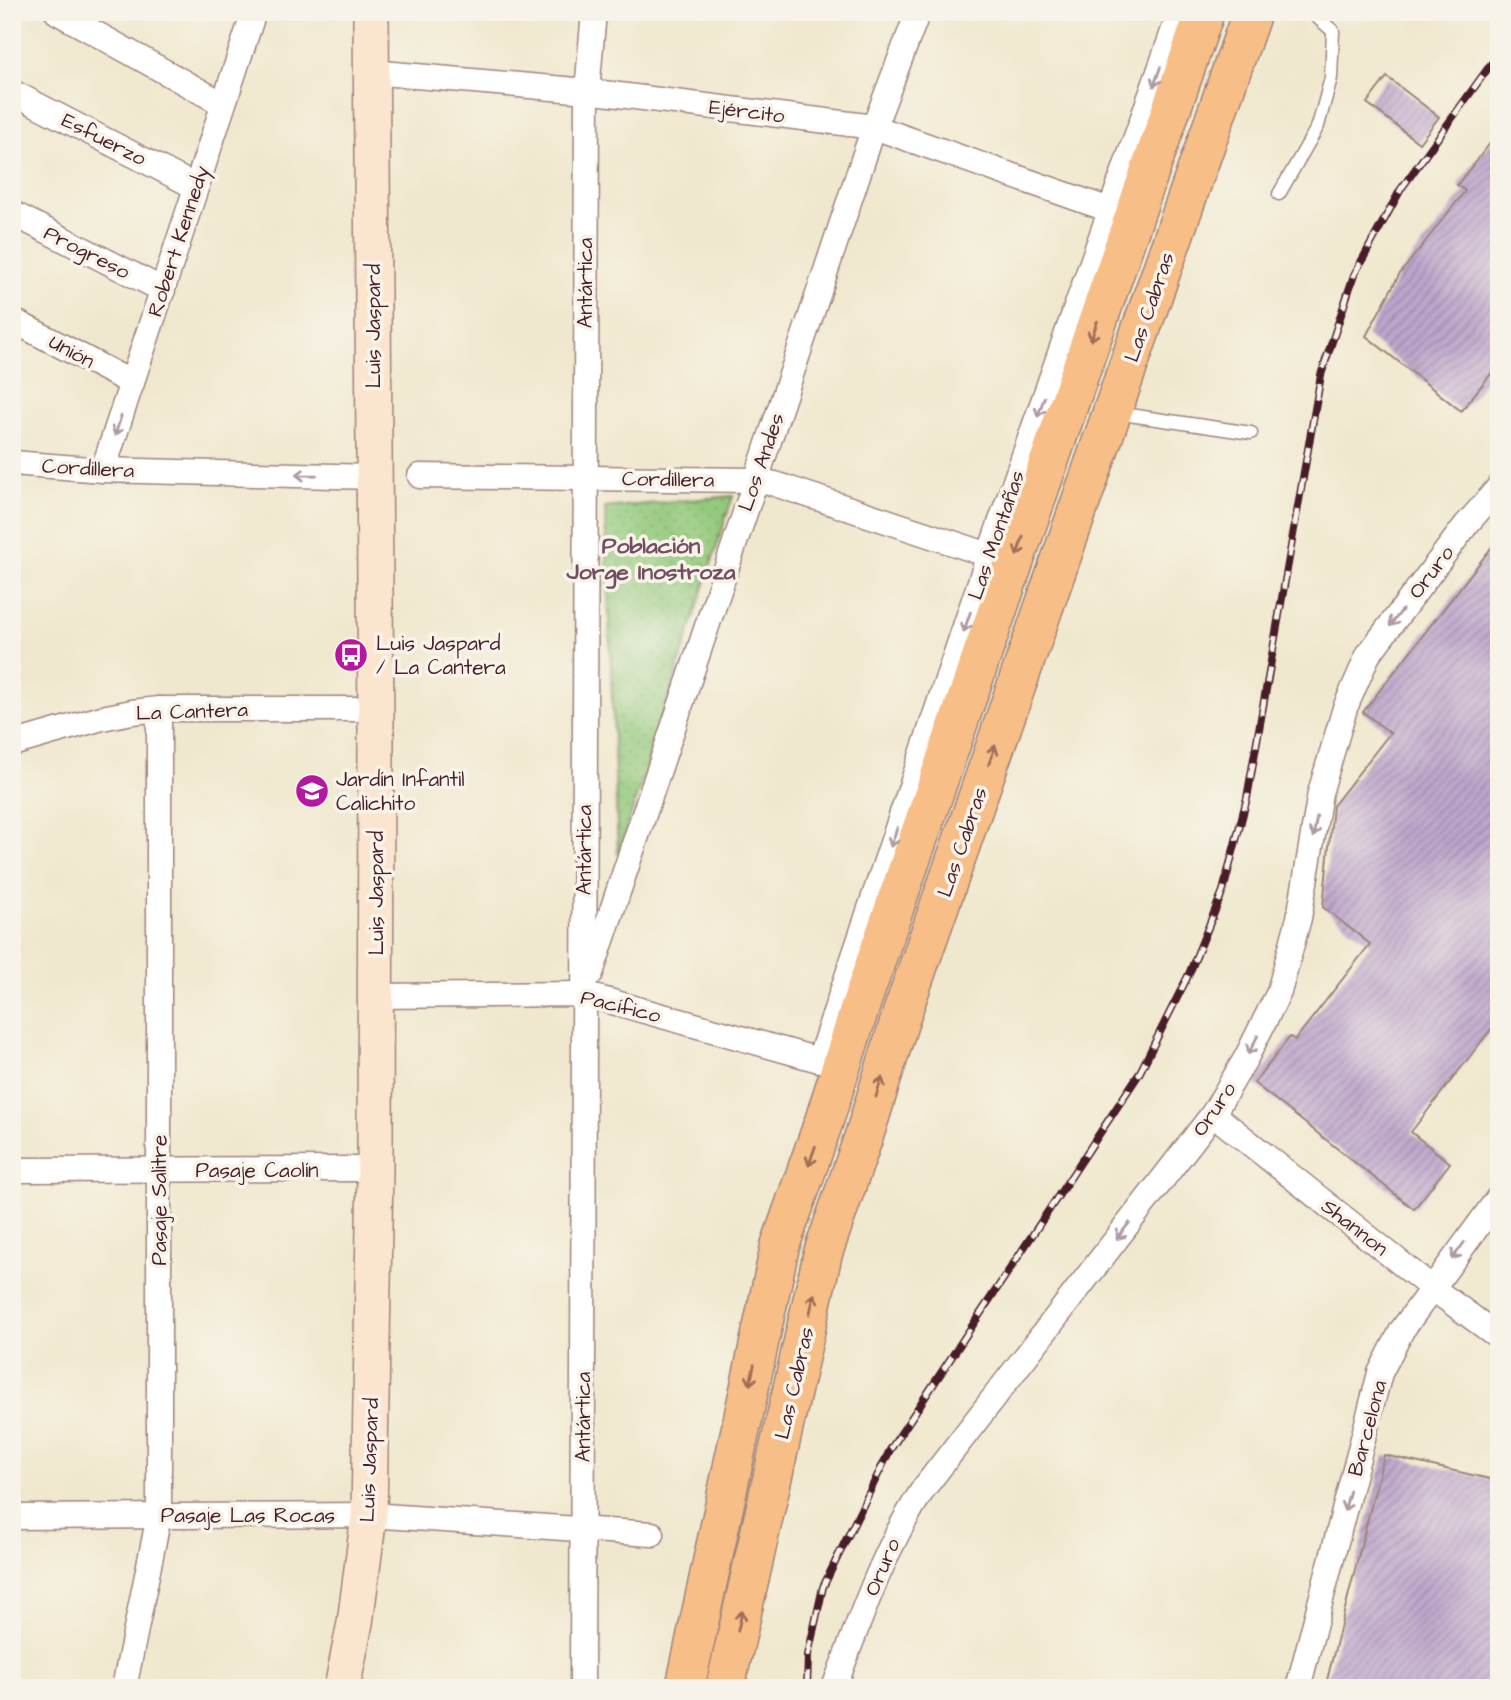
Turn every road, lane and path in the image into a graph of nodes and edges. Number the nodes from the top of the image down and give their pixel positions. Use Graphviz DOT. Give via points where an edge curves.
graph roads {
  1 [pos="57,12"];
  2 [pos="254,12"];
  3 [pos="371,12"];
  4 [pos="594,12"];
  5 [pos="918,12"];
  6 [pos="1180,12"];
  7 [pos="1205,12"];
  8 [pos="1252,12"];
  9 [pos="1317,14"];
  10 [pos="370,72"];
  11 [pos="587,91"];
  12 [pos="12,92"];
  13 [pos="223,104"];
  14 [pos="874,127"];
  15 [pos="196,187"];
  16 [pos="1279,194"];
  17 [pos="1110,211"];
  18 [pos="12,213"];
  19 [pos="163,290"];
  20 [pos="12,320"];
  21 [pos="132,383"];
  22 [pos="1112,413"];
  23 [pos="1251,433"];
  24 [pos="12,463"];
  25 [pos="103,470"];
  26 [pos="420,476"];
  27 [pos="374,477"];
  28 [pos="584,478"];
  29 [pos="755,480"];
  30 [pos="1499,487"];
  31 [pos="989,555"];
  32 [pos="159,709"];
  33 [pos="376,709"];
  34 [pos="12,744"];
  35 [pos="584,994"];
  36 [pos="375,996"];
  37 [pos="819,1060"];
  38 [pos="1213,1114"];
  39 [pos="375,1169"];
  40 [pos="12,1170"];
  41 [pos="159,1170"];
  42 [pos="1499,1197"];
  43 [pos="1432,1288"];
  44 [pos="1499,1337"];
  45 [pos="369,1515"];
  46 [pos="159,1516"];
  47 [pos="12,1517"];
  48 [pos="583,1530"];
  49 [pos="652,1534"];
  50 [pos="124,1688"];
  51 [pos="342,1688"];
  52 [pos="582,1688"];
  53 [pos="685,1688"];
  54 [pos="725,1688"];
  55 [pos="834,1688"];
  56 [pos="1298,1688"];
  1 -- 13 [label="street"];
  2 -- 13 [label="street, Robert Kennedy"];
  3 -- 10 [label="street, Luis Jaspard"];
  4 -- 11 [label="street, Antártica"];
  5 -- 14 [label="street, Los Andes"];
  6 -- 17 [label="street, Las Montañas, one-way"];
  7 -- 53 [label="main road, Las Cabras, one-way" via="780,1246"];
  8 -- 22 [label="main road, Las Cabras"];
  9 -- 16 [label="lane" via="1333,31 1331,78 1318,126"];
  10 -- 11 [label="street, Ejército"];
  10 -- 27 [label="street, Luis Jaspard"];
  11 -- 14 [label="street, Ejército"];
  11 -- 28 [label="street, Antártica"];
  12 -- 15 [label="street, Esfuerzo"];
  13 -- 15 [label="street, Robert Kennedy"];
  14 -- 17 [label="street, Ejército"];
  14 -- 29 [label="street, Los Andes"];
  15 -- 19 [label="street, Robert Kennedy"];
  17 -- 31 [label="street, Las Montañas, one-way"];
  18 -- 19 [label="street, Progreso"];
  19 -- 21 [label="street, Robert Kennedy"];
  20 -- 21 [label="street, Unión"];
  21 -- 25 [label="street, Robert Kennedy, one-way"];
  22 -- 23 [label="lane"];
  54 -- 22 [label="main road, Las Cabras, one-way" via="823,1254 902,1013"];
  24 -- 25 [label="street, Cordillera"];
  27 -- 25 [label="street, Cordillera, one-way"];
  26 -- 28 [label="street, Cordillera"];
  27 -- 33 [label="street, Luis Jaspard"];
  28 -- 29 [label="street, Cordillera"];
  28 -- 35 [label="street, Antártica"];
  29 -- 31 [label="street, Cordillera"];
  29 -- 35 [label="street, Los Andes"];
  30 -- 38 [label="street, Oruro, one-way" via="1368,655 1345,708 1320,793 1299,918 1279,992"];
  31 -- 37 [label="street, Las Montañas, one-way"];
  32 -- 33 [label="street, La Cantera"];
  32 -- 34 [label="street, La Cantera" via="103,718"];
  32 -- 41 [label="street, Pasaje Salitre"];
  33 -- 36 [label="street, Luis Jaspard"];
  35 -- 36 [label="street, Pacífico"];
  35 -- 37 [label="street, Pacífico"];
  35 -- 48 [label="street, Antártica"];
  36 -- 39 [label="street, Luis Jaspard"];
  38 -- 43 [label="street, Shannon"];
  38 -- 55 [label="street, Oruro, one-way" via="916,1500 881,1565"];
  39 -- 41 [label="street, Pasaje Caolín"];
  39 -- 45 [label="street, Luis Jaspard"];
  40 -- 41 [label="street, Pasaje Caolín"];
  41 -- 46 [label="street, Pasaje Salitre"];
  42 -- 43 [label="street, Barcelona, one-way"];
  43 -- 44 [label="street, Shannon"];
  43 -- 56 [label="street, Barcelona, one-way" via="1402,1330 1380,1373"];
  45 -- 46 [label="street, Pasaje Las Rocas"];
  45 -- 48 [label="street, Pasaje Las Rocas"];
  45 -- 51 [label="street, Luis Jaspard"];
  46 -- 47 [label="street, Pasaje Las Rocas"];
  46 -- 50 [label="street, Pasaje Salitre"];
  48 -- 49 [label="street, Pasaje Las Rocas"];
  48 -- 52 [label="street, Antártica"];
}
